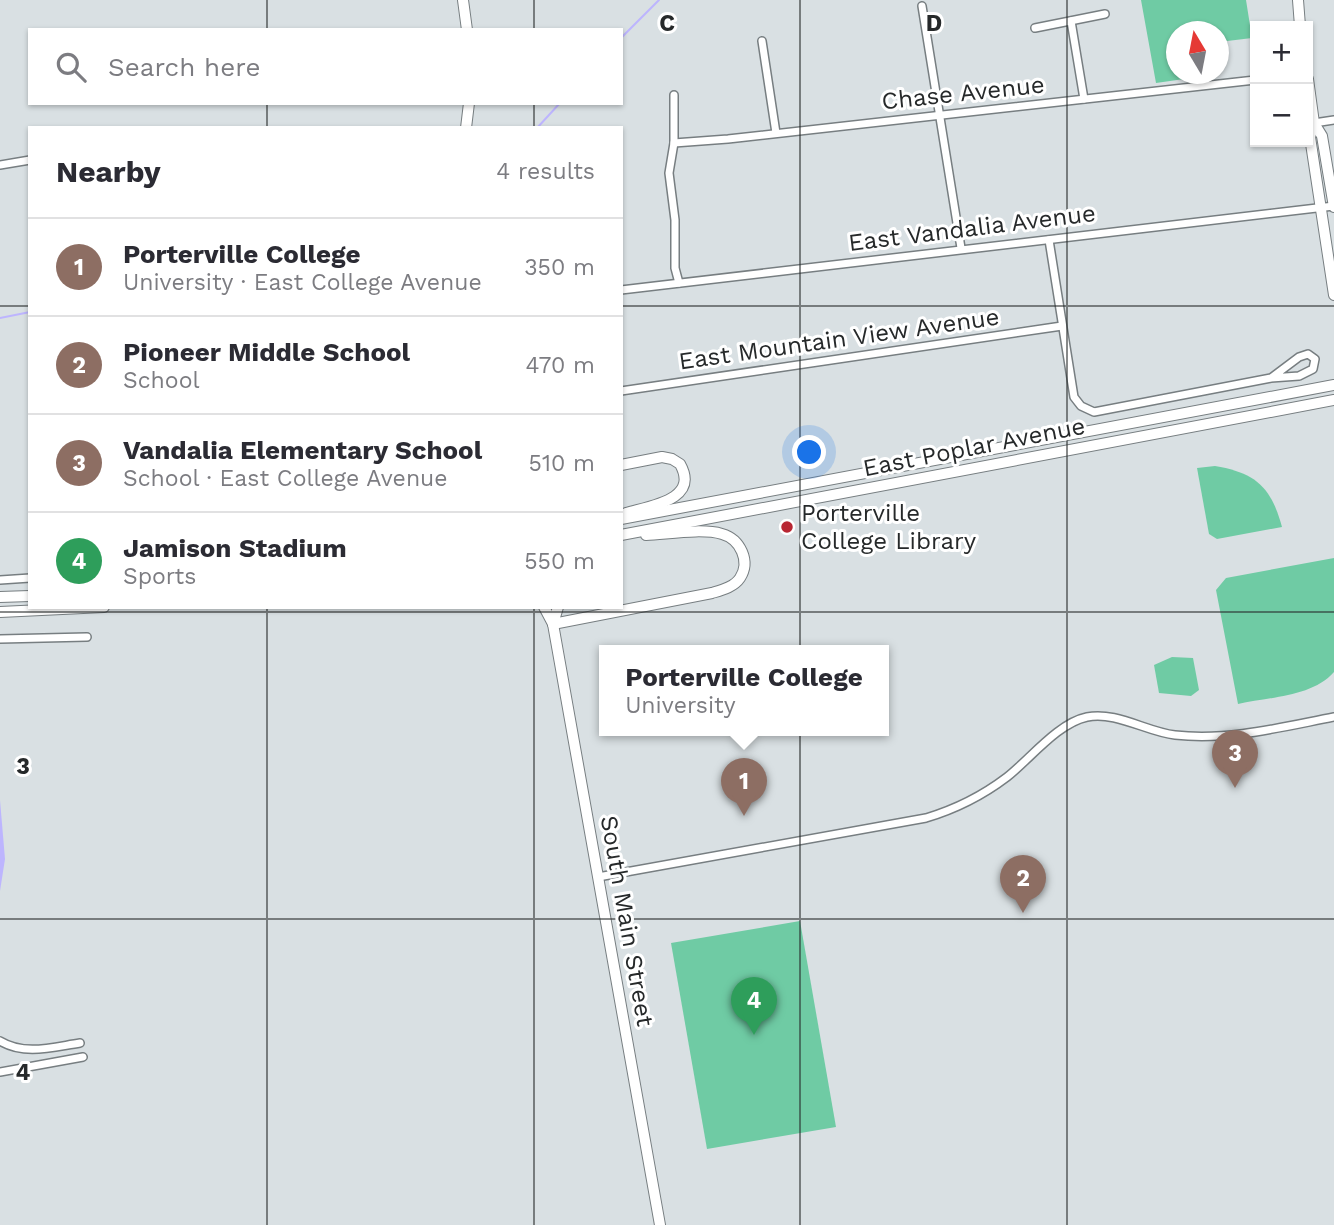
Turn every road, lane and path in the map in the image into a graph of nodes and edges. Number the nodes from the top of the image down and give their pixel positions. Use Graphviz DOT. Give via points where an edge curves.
graph roads {
  1 [pos="463,0"];
  2 [pos="1298,0"];
  3 [pos="922,6"];
  4 [pos="1105,14"];
  5 [pos="1071,21"];
  6 [pos="1300,21"];
  7 [pos="467,28"];
  8 [pos="1035,28"];
  9 [pos="762,41"];
  10 [pos="1250,80"];
  11 [pos="1309,84"];
  12 [pos="674,95"];
  13 [pos="1084,99"];
  14 [pos="470,105"];
  15 [pos="938,114"];
  16 [pos="1334,120"];
  17 [pos="1314,123"];
  18 [pos="466,126"];
  19 [pos="776,133"];
  20 [pos="674,143"];
  21 [pos="28,160"];
  22 [pos="0,165"];
  23 [pos="1330,207"];
  24 [pos="1049,240"];
  25 [pos="961,248"];
  26 [pos="679,283"];
  27 [pos="623,290"];
  28 [pos="1334,295"];
  29 [pos="1062,326"];
  30 [pos="1271,378"];
  31 [pos="1334,385"];
  32 [pos="623,391"];
  33 [pos="1334,400"];
  34 [pos="623,465"];
  35 [pos="623,515"];
  36 [pos="623,516"];
  37 [pos="623,535"];
  38 [pos="623,535"];
  39 [pos="28,578"];
  40 [pos="0,580"];
  41 [pos="28,596"];
  42 [pos="0,597"];
  43 [pos="62,609"];
  44 [pos="545,609"];
  45 [pos="558,609"];
  46 [pos="0,612"];
  47 [pos="554,624"];
  48 [pos="87,637"];
  49 [pos="0,639"];
  50 [pos="1334,717"];
  51 [pos="598,877"];
  52 [pos="0,1041"];
  53 [pos="80,1042"];
  54 [pos="48,1048"];
  55 [pos="83,1057"];
  56 [pos="51,1062"];
  57 [pos="0,1072"];
  58 [pos="660,1225"];
  1 -- 7 [label="main road"];
  2 -- 6 [label="main road"];
  3 -- 15 [label="street"];
  4 -- 5 [label="street"];
  5 -- 8 [label="street"];
  5 -- 13 [label="street"];
  9 -- 19 [label="street"];
  10 -- 13 [label="street, Chase Avenue"];
  11 -- 17 [label="main road"];
  12 -- 20 [label="street"];
  13 -- 15 [label="street, Chase Avenue"];
  14 -- 18 [label="main road"];
  15 -- 19 [label="street, Chase Avenue"];
  15 -- 25 [label="street"];
  16 -- 17 [label="street"];
  17 -- 23 [label="main road" via="1310,137"];
  19 -- 20 [label="street, Chase Avenue"];
  20 -- 26 [label="street" via="668,173"];
  21 -- 22 [label="street"];
  23 -- 24 [label="street, East Vandalia Avenue"];
  23 -- 28 [label="main road"];
  24 -- 25 [label="street, East Vandalia Avenue"];
  24 -- 29 [label="street"];
  25 -- 26 [label="street, East Vandalia Avenue"];
  26 -- 27 [label="street, East Vandalia Avenue"];
  29 -- 30 [label="street, East Poplar Avenue" via="1074,397 1094,412"];
  29 -- 32 [label="street, East Mountain View Avenue"];
  30 -- 30 [label="street, East Poplar Avenue" via="1299,357 1308,354 1315,359 1315,367 1306,375"];
  31 -- 36 [label="main road, East Poplar Avenue"];
  33 -- 37 [label="main road, East Poplar Avenue"];
  34 -- 35 [label="main road" via="672,458 682,467 685,480 673,498"];
  38 -- 47 [label="main road" via="723,534 739,546 742,573 732,585 712,593"];
  39 -- 40 [label="street"];
  41 -- 42 [label="main road"];
  43 -- 46 [label="main road"];
  44 -- 47 [label="main road, South Main Street"];
  45 -- 47 [label="main road, South Main Street"];
  47 -- 51 [label="main road, South Main Street"];
  48 -- 49 [label="street"];
  50 -- 51 [label="street" via="1205,737 1173,735 1089,716 1074,721 1004,779 953,810"];
  51 -- 58 [label="main road, South Main Street"];
  52 -- 54 [label="street" via="22,1049"];
  53 -- 54 [label="street"];
  54 -- 56 [label="street"];
  55 -- 56 [label="street"];
  56 -- 57 [label="street"];
}
